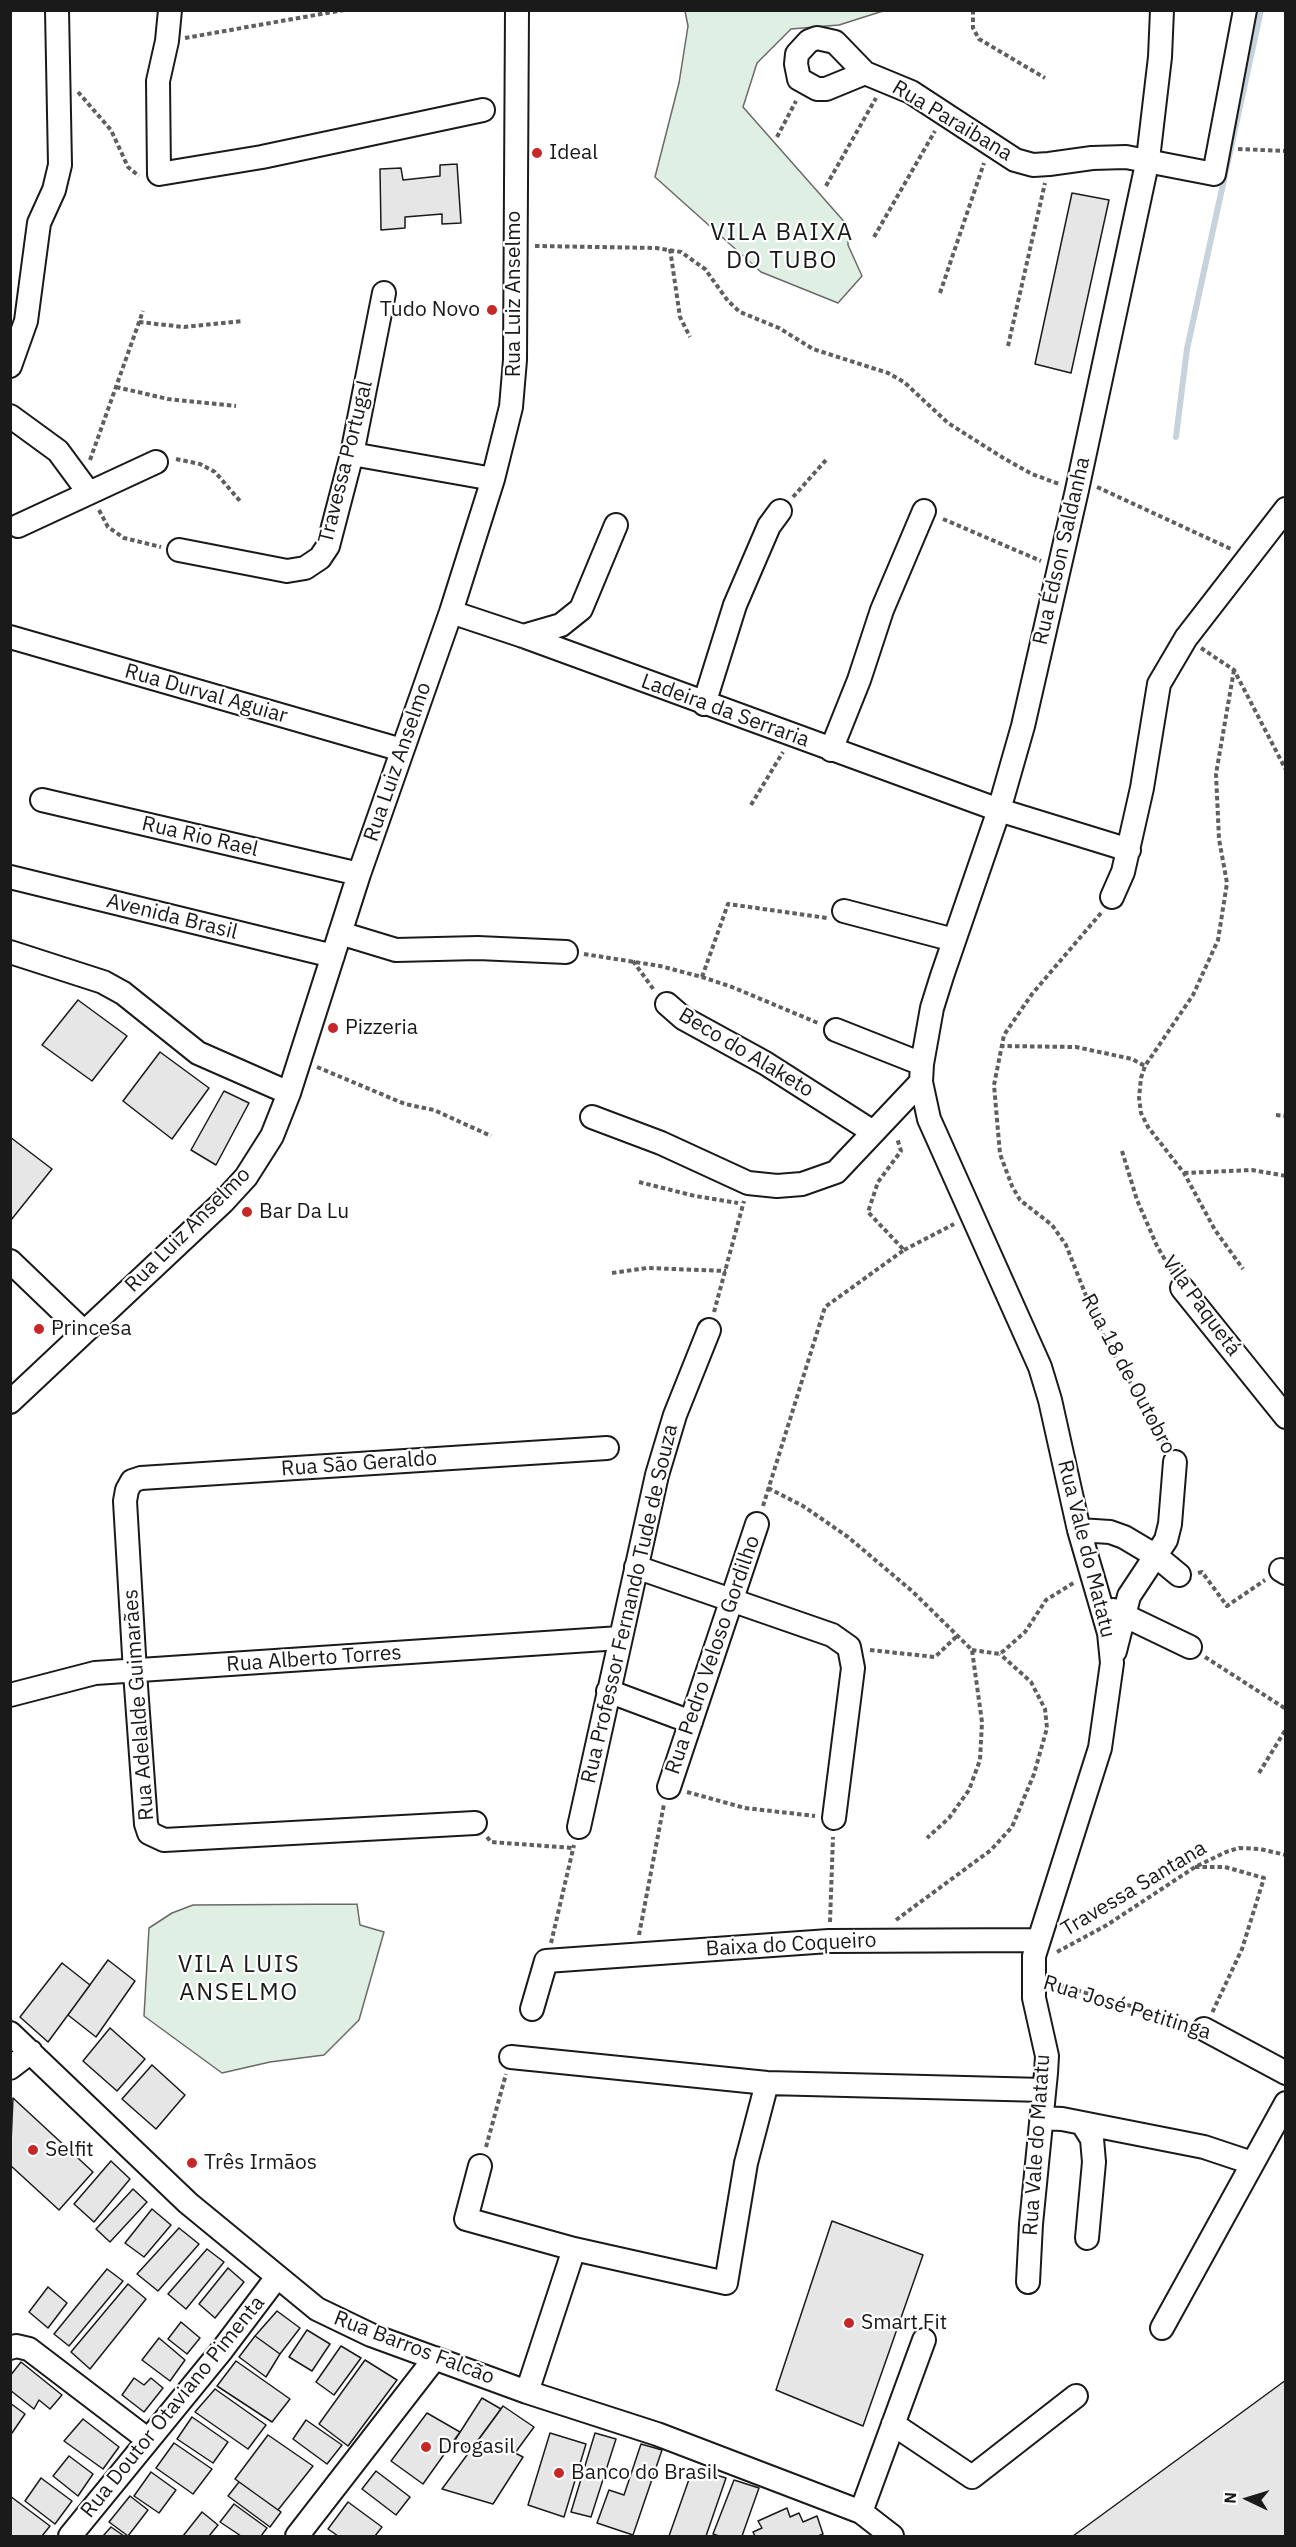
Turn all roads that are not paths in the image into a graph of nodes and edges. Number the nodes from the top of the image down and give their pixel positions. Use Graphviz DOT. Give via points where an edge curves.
graph roads {
  1 [pos="57,10"];
  2 [pos="170,10"];
  3 [pos="517,10"];
  4 [pos="1162,10"];
  5 [pos="1245,10"];
  6 [pos="875,77"];
  7 [pos="483,110"];
  8 [pos="1148,159"];
  9 [pos="384,293"];
  10 [pos="10,366"];
  11 [pos="10,416"];
  12 [pos="352,454"];
  13 [pos="156,462"];
  14 [pos="493,479"];
  15 [pos="85,487"];
  16 [pos="780,511"];
  17 [pos="924,511"];
  18 [pos="1282,521"];
  19 [pos="616,525"];
  20 [pos="18,526"];
  21 [pos="179,550"];
  22 [pos="451,612"];
  23 [pos="524,636"];
  24 [pos="10,638"];
  25 [pos="704,704"];
  26 [pos="402,750"];
  27 [pos="831,750"];
  28 [pos="42,800"];
  29 [pos="999,810"];
  30 [pos="1129,850"];
  31 [pos="358,874"];
  32 [pos="10,877"];
  33 [pos="1112,897"];
  34 [pos="844,911"];
  35 [pos="340,933"];
  36 [pos="954,940"];
  37 [pos="10,952"];
  38 [pos="566,952"];
  39 [pos="333,956"];
  40 [pos="667,1004"];
  41 [pos="836,1030"];
  42 [pos="922,1073"];
  43 [pos="288,1093"];
  44 [pos="592,1117"];
  45 [pos="873,1132"];
  46 [pos="10,1262"];
  47 [pos="1182,1288"];
  48 [pos="709,1330"];
  49 [pos="84,1332"];
  50 [pos="10,1402"];
  51 [pos="1286,1417"];
  52 [pos="607,1448"];
  53 [pos="1175,1462"];
  54 [pos="125,1501"];
  55 [pos="757,1524"];
  56 [pos="1079,1530"];
  57 [pos="1156,1556"];
  58 [pos="636,1567"];
  59 [pos="1179,1575"];
  60 [pos="732,1602"];
  61 [pos="1102,1606"];
  62 [pos="1125,1614"];
  63 [pos="620,1638"];
  64 [pos="1190,1647"];
  65 [pos="1112,1663"];
  66 [pos="135,1671"];
  67 [pos="608,1691"];
  68 [pos="10,1695"];
  69 [pos="691,1722"];
  70 [pos="669,1787"];
  71 [pos="834,1818"];
  72 [pos="475,1823"];
  73 [pos="576,1837"];
  74 [pos="1034,1958"];
  75 [pos="532,2009"];
  76 [pos="1204,2029"];
  77 [pos="10,2033"];
  78 [pos="31,2052"];
  79 [pos="511,2057"];
  80 [pos="10,2068"];
  81 [pos="1286,2073"];
  82 [pos="767,2083"];
  83 [pos="1044,2090"];
  84 [pos="1286,2103"];
  85 [pos="1041,2118"];
  86 [pos="1082,2123"];
  87 [pos="1252,2163"];
  88 [pos="480,2166"];
  89 [pos="1087,2238"];
  90 [pos="574,2249"];
  91 [pos="277,2277"];
  92 [pos="1028,2282"];
  93 [pos="1162,2328"];
  94 [pos="924,2340"];
  95 [pos="10,2348"];
  96 [pos="435,2358"];
  97 [pos="527,2392"];
  98 [pos="1076,2396"];
  99 [pos="892,2424"];
  100 [pos="147,2439"];
  101 [pos="861,2512"];
  102 [pos="70,2536"];
  103 [pos="297,2536"];
  104 [pos="892,2536"];
  1 -- 10 [label="street" via="60,165 39,223 26,321"];
  2 -- 7 [label="street" via="158,81 159,174 262,157"];
  3 -- 14 [label="street, Rua Luiz Anselmo" via="514,377 511,407"];
  4 -- 8 [label="street, Rua Édson Saldanha"];
  5 -- 8 [label="street, Rua Paraibana" via="1214,174"];
  6 -- 6 [label="street, Rua Paraibana" via="835,42 817,38 797,54 797,72 806,84 817,89"];
  6 -- 8 [label="street, Rua Paraibana" via="911,92 1015,160 1033,165 1109,156"];
  8 -- 29 [label="street, Rua Édson Saldanha" via="1023,726"];
  9 -- 12 [label="street, Travessa Portugal"];
  11 -- 15 [label="street" via="58,451"];
  12 -- 14 [label="street"];
  12 -- 21 [label="street, Travessa Portugal" via="328,546 320,558 305,567 268,570"];
  13 -- 15 [label="street"];
  14 -- 22 [label="street, Rua Luiz Anselmo"];
  15 -- 20 [label="street"];
  16 -- 25 [label="street" via="735,605"];
  17 -- 27 [label="street" via="882,610"];
  18 -- 30 [label="street" via="1248,557 1186,638 1159,684"];
  19 -- 23 [label="street" via="581,609 561,625"];
  22 -- 23 [label="street, Ladeira da Serraria"];
  22 -- 26 [label="street, Rua Luiz Anselmo"];
  23 -- 25 [label="street, Ladeira da Serraria"];
  24 -- 26 [label="street, Rua Durval Aguiar"];
  25 -- 27 [label="street, Ladeira da Serraria"];
  26 -- 31 [label="street, Rua Luiz Anselmo"];
  27 -- 29 [label="street, Ladeira da Serraria"];
  28 -- 31 [label="street, Rua Rio Rael"];
  29 -- 30 [label="street, Ladeira da Serraria"];
  29 -- 36 [label="street, Rua Édson Saldanha"];
  30 -- 33 [label="street"];
  31 -- 35 [label="street, Rua Luiz Anselmo"];
  32 -- 39 [label="street, Avenida Brasil"];
  34 -- 36 [label="street"];
  35 -- 38 [label="street" via="396,950"];
  35 -- 39 [label="street, Rua Luiz Anselmo"];
  36 -- 42 [label="street, Rua Édson Saldanha" via="932,1008"];
  37 -- 43 [label="street" via="103,982 123,993 198,1053"];
  39 -- 43 [label="street, Rua Luiz Anselmo"];
  40 -- 45 [label="street, Beco do Alaketo" via="683,1018 765,1063"];
  41 -- 42 [label="street"];
  42 -- 45 [label="street"];
  42 -- 56 [label="street, Rua Vale do Matatu" via="929,1119 1040,1367"];
  43 -- 49 [label="street, Rua Luiz Anselmo" via="272,1136 246,1177"];
  44 -- 45 [label="street" via="746,1193 836,1172"];
  46 -- 49 [label="street"];
  47 -- 51 [label="street, Vila Paquetá"];
  48 -- 58 [label="street, Rua Professor Fernando Tude de Souza" via="675,1415"];
  49 -- 50 [label="street, Rua Luiz Anselmo"];
  52 -- 54 [label="street, Rua Sāo Geraldo" via="141,1478 132,1481"];
  53 -- 57 [label="street" via="1170,1524"];
  54 -- 66 [label="street, Rua Adelalde Guimarães"];
  55 -- 60 [label="street, Rua Pedro Veloso Gordilho"];
  56 -- 57 [label="street" via="1110,1532"];
  56 -- 61 [label="street, Rua Vale do Matatu"];
  57 -- 59 [label="street"];
  57 -- 62 [label="street" via="1129,1596"];
  58 -- 60 [label="street"];
  58 -- 63 [label="street, Rua Professor Fernando Tude de Souza"];
  60 -- 69 [label="street, Rua Pedro Veloso Gordilho"];
  60 -- 71 [label="street" via="832,1635 851,1658"];
  61 -- 62 [label="street"];
  61 -- 65 [label="street, Rua Vale do Matatu"];
  62 -- 64 [label="street"];
  62 -- 65 [label="street"];
  63 -- 66 [label="street, Rua Alberto Torres"];
  63 -- 67 [label="street, Rua Professor Fernando Tude de Souza"];
  65 -- 74 [label="street, Rua Vale do Matatu" via="1100,1748"];
  66 -- 68 [label="street, Rua Alberto Torres" via="95,1674"];
  66 -- 72 [label="street, Rua Adelalde Guimarães" via="146,1824 156,1838"];
  67 -- 69 [label="street"];
  67 -- 73 [label="street, Rua Professor Fernando Tude de Souza"];
  69 -- 70 [label="street, Rua Pedro Veloso Gordilho"];
  74 -- 75 [label="street, Baixa do Coqueiro" via="876,1940 546,1961"];
  74 -- 83 [label="street, Rua Vale do Matatu" via="1047,2056"];
  76 -- 81 [label="street, Rua José Petitinga"];
  77 -- 78 [label="street, Rua Barros Falcão"];
  78 -- 80 [label="street"];
  78 -- 91 [label="street, Rua Barros Falcão" via="188,2203"];
  79 -- 82 [label="street"];
  82 -- 83 [label="street"];
  82 -- 90 [label="street" via="746,2163 726,2283"];
  83 -- 85 [label="street, Rua Vale do Matatu"];
  84 -- 87 [label="street"];
  85 -- 86 [label="street"];
  85 -- 92 [label="street, Rua Vale do Matatu"];
  86 -- 87 [label="street" via="1204,2147"];
  86 -- 89 [label="street" via="1092,2139 1094,2162"];
  87 -- 93 [label="street"];
  88 -- 90 [label="street" via="466,2219"];
  90 -- 97 [label="street"];
  91 -- 96 [label="street, Rua Barros Falcão" via="317,2309 345,2324"];
  91 -- 100 [label="street, Rua Doutor Otaviano Pimenta"];
  94 -- 99 [label="street"];
  95 -- 100 [label="street" via="29,2349"];
  96 -- 97 [label="street, Rua Barros Falcão"];
  96 -- 103 [label="street"];
  97 -- 101 [label="street, Rua Barros Falcão" via="657,2434"];
  98 -- 99 [label="street" via="972,2477"];
  99 -- 101 [label="street"];
  100 -- 102 [label="street, Rua Doutor Otaviano Pimenta"];
  101 -- 104 [label="street, Rua Barros Falcão"];
}
